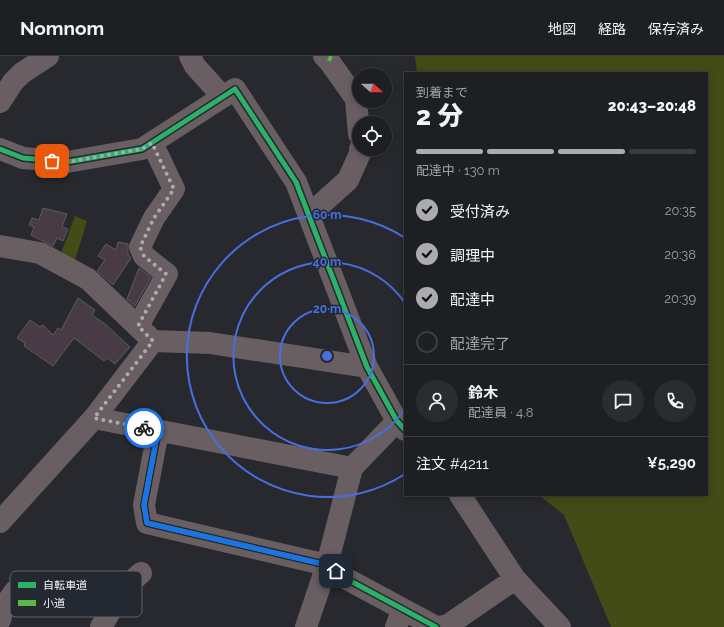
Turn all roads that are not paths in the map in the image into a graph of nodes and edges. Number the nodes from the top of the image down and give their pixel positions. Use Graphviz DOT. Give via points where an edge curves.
graph roads {
  1 [pos="48,56"];
  2 [pos="190,56"];
  3 [pos="324,56"];
  4 [pos="229,93"];
  5 [pos="0,102"];
  6 [pos="357,116"];
  7 [pos="152,143"];
  8 [pos="0,149"];
  9 [pos="359,156"];
  10 [pos="309,215"];
  11 [pos="0,246"];
  12 [pos="145,334"];
  13 [pos="366,367"];
  14 [pos="94,418"];
  15 [pos="401,425"];
  16 [pos="158,431"];
  17 [pos="352,468"];
  18 [pos="461,496"];
  19 [pos="0,522"];
  20 [pos="327,565"];
  21 [pos="515,579"];
  22 [pos="10,598"];
  23 [pos="107,617"];
  24 [pos="400,618"];
  25 [pos="0,620"];
  26 [pos="101,627"];
  27 [pos="306,627"];
  28 [pos="436,627"];
  29 [pos="439,627"];
  30 [pos="560,627"];
  1 -- 5 [label="street" via="22,73"];
  2 -- 4 [label="street" via="195,66"];
  3 -- 6 [label="street" via="356,99"];
  4 -- 7 [label="street"];
  4 -- 10 [label="street" via="296,182"];
  7 -- 8 [label="street" via="142,149 67,162 23,158"];
  7 -- 12 [label="street" via="174,189 154,218 140,247 144,256 166,274"];
  9 -- 10 [label="street" via="348,180"];
  10 -- 13 [label="street"];
  11 -- 12 [label="street" via="40,253 88,279"];
  12 -- 13 [label="street"];
  12 -- 14 [label="street"];
  13 -- 15 [label="street"];
  14 -- 16 [label="street"];
  14 -- 19 [label="street"];
  15 -- 17 [label="street"];
  16 -- 17 [label="street"];
  16 -- 20 [label="street" via="144,504 147,523"];
  17 -- 20 [label="street"];
  18 -- 21 [label="street"];
  20 -- 24 [label="street"];
  20 -- 27 [label="street"];
  21 -- 29 [label="street" via="448,625"];
  21 -- 30 [label="street"];
  22 -- 25 [label="street" via="3,608"];
  23 -- 26 [label="street"];
  24 -- 28 [label="street"];
}
